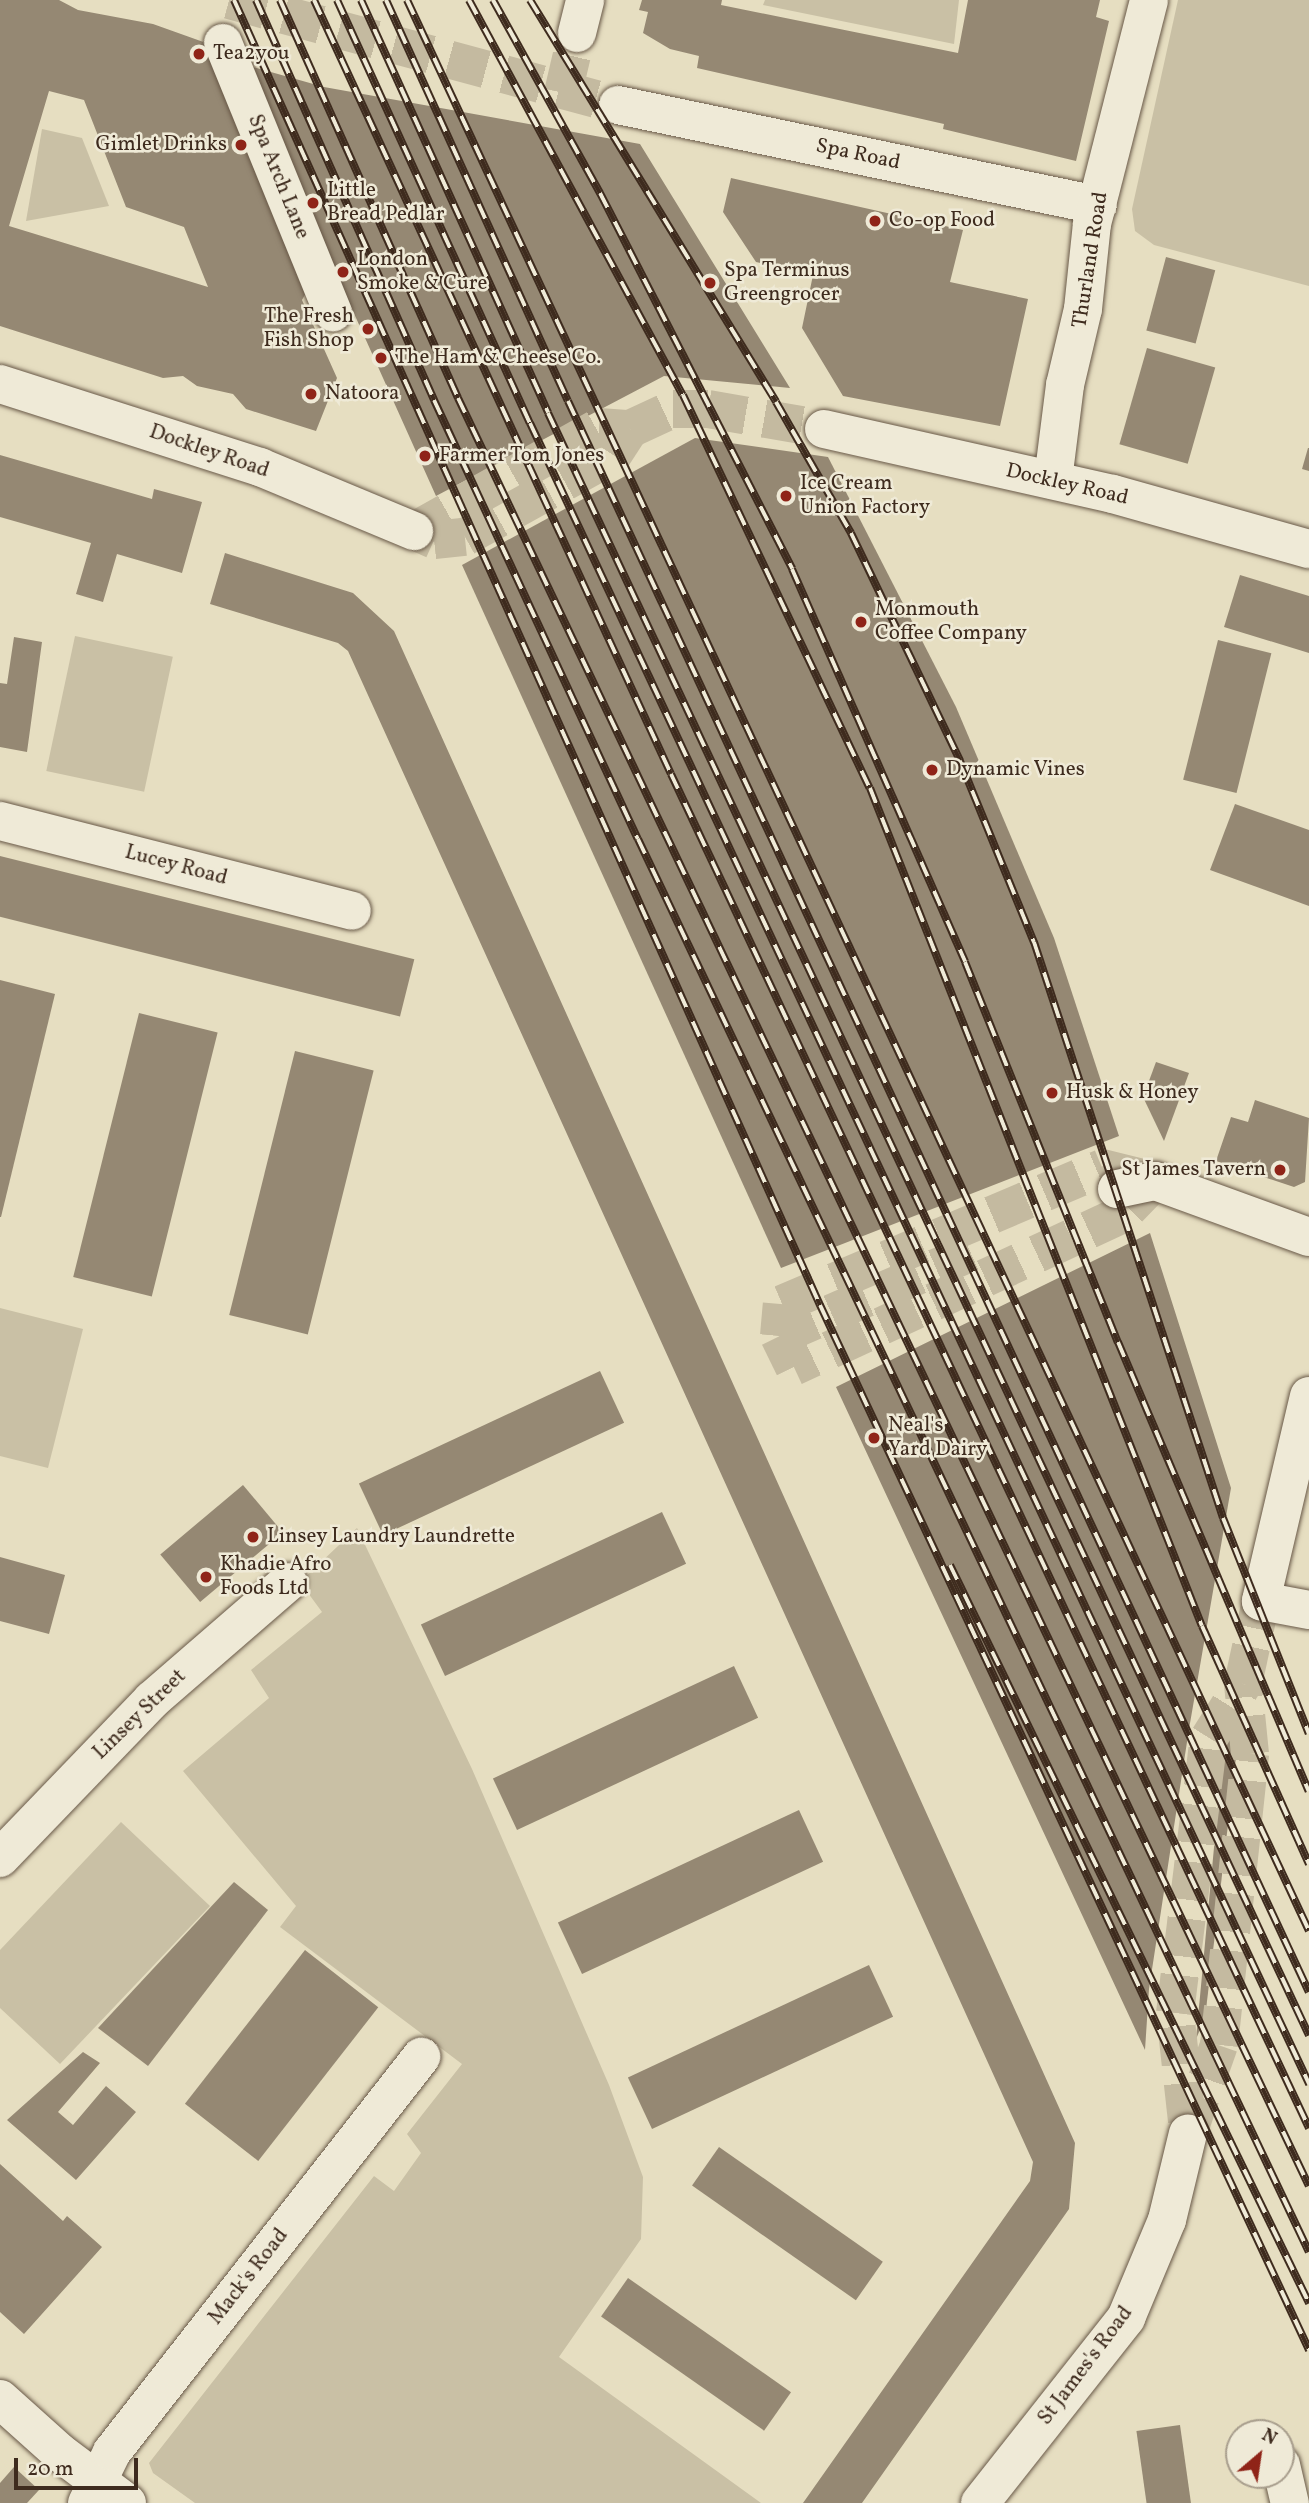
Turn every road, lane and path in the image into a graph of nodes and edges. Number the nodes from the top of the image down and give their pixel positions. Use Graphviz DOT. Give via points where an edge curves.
graph roads {
  1 [pos="1149,0"];
  2 [pos="223,43"];
  3 [pos="618,105"];
  4 [pos="1098,205"];
  5 [pos="333,312"];
  6 [pos="0,384"];
  7 [pos="824,429"];
  8 [pos="1053,480"];
  9 [pos="414,531"];
  10 [pos="1309,549"];
  11 [pos="0,821"];
  12 [pos="352,911"];
  13 [pos="1117,1189"];
  14 [pos="1309,1237"];
  15 [pos="1309,1396"];
  16 [pos="288,1581"];
  17 [pos="1309,1610"];
  18 [pos="0,1858"];
  19 [pos="421,2057"];
  20 [pos="1188,2133"];
  21 [pos="0,2399"];
  22 [pos="92,2492"];
  23 [pos="127,2503"];
  24 [pos="980,2503"];
  1 -- 4 [label="street, Thurland Road"];
  2 -- 5 [label="street, Spa Arch Lane"];
  3 -- 4 [label="street, Spa Road"];
  4 -- 8 [label="street, Thurland Road" via="1081,325 1063,397"];
  6 -- 9 [label="street, Dockley Road" via="250,464"];
  7 -- 8 [label="street, Dockley Road"];
  8 -- 10 [label="street, Dockley Road"];
  11 -- 12 [label="street, Lucey Road"];
  13 -- 14 [label="street" via="1155,1181"];
  15 -- 17 [label="street" via="1261,1601"];
  16 -- 18 [label="street, Linsey Street" via="152,1700"];
  19 -- 22 [label="street, Mack's Road" via="112,2452"];
  20 -- 24 [label="street, St James's Road" via="1167,2220 1126,2318"];
  21 -- 22 [label="street"];
  22 -- 23 [label="street"];
}
